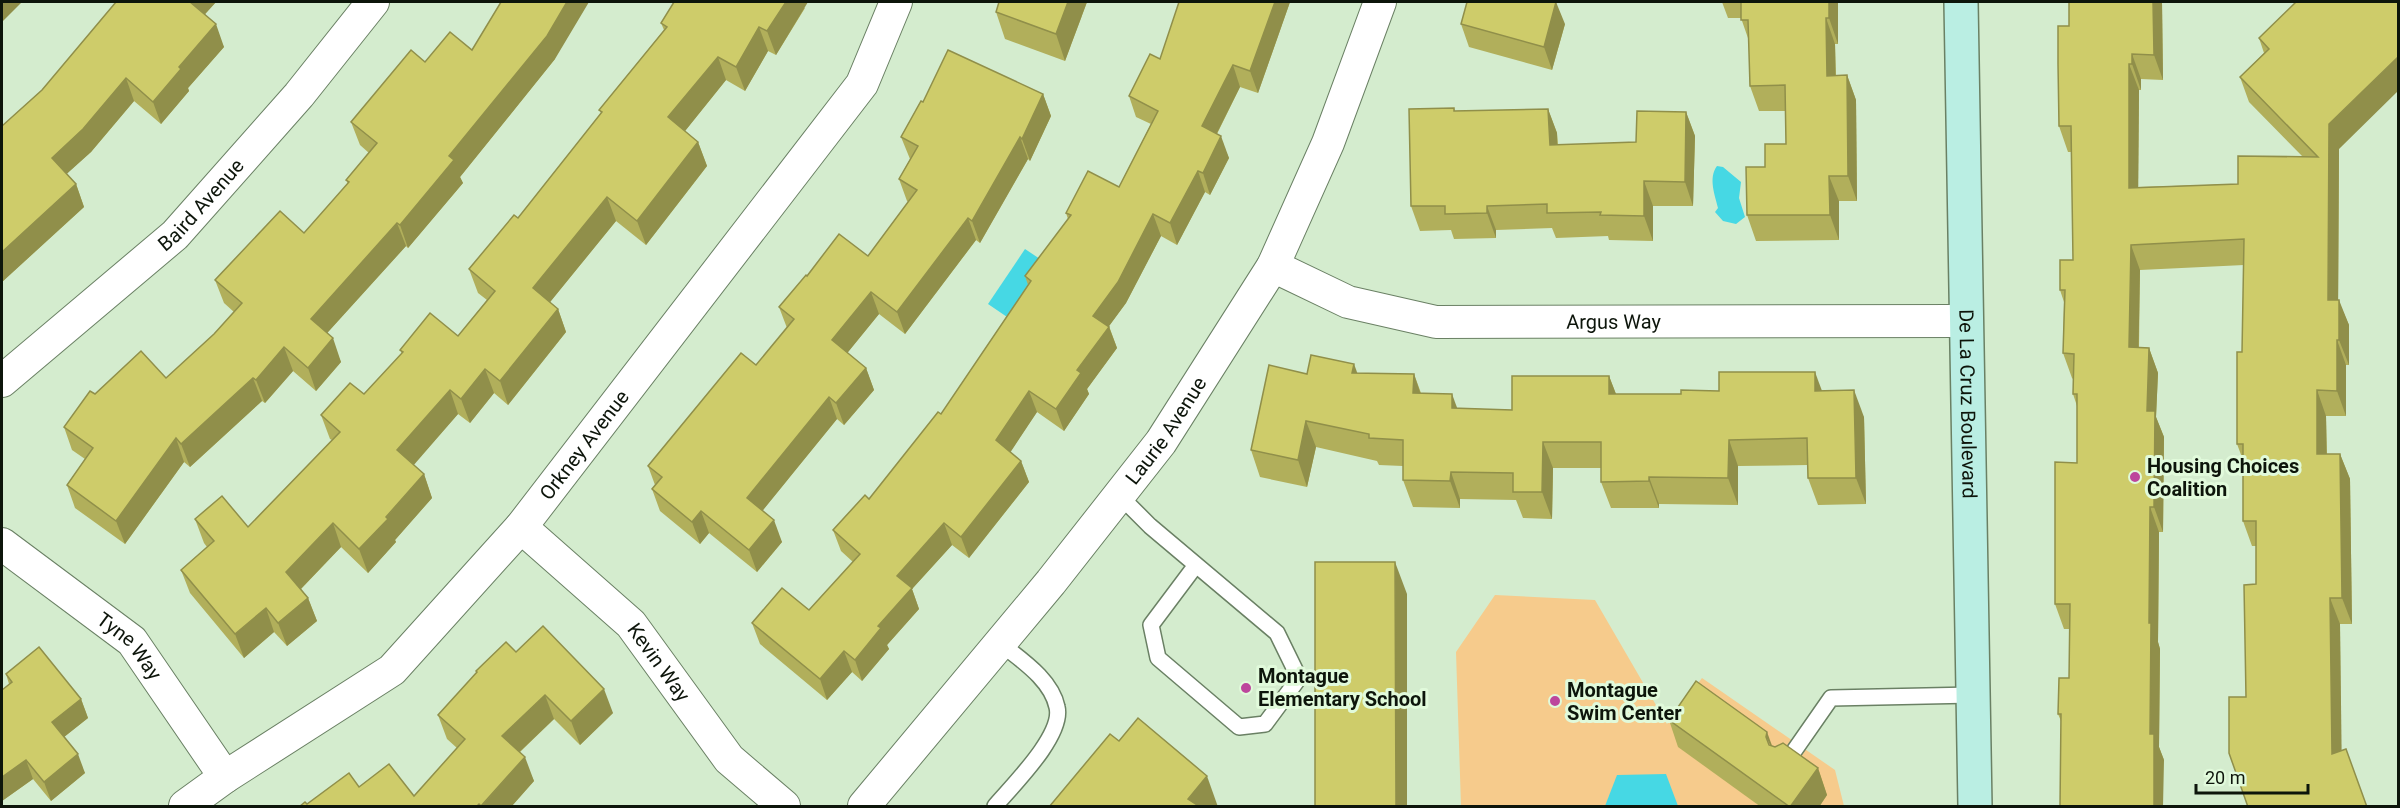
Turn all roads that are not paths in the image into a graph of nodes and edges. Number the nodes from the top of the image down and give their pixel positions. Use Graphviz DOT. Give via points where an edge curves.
graph roads {
  1 [pos="373,2"];
  2 [pos="896,2"];
  3 [pos="1380,2"];
  4 [pos="1961,2"];
  5 [pos="1273,266"];
  6 [pos="1965,321"];
  7 [pos="2,381"];
  8 [pos="1119,495"];
  9 [pos="521,527"];
  10 [pos="2,544"];
  11 [pos="1196,565"];
  12 [pos="1000,643"];
  13 [pos="1973,695"];
  14 [pos="1785,764"];
  15 [pos="225,777"];
  16 [pos="185,807"];
  17 [pos="784,807"];
  18 [pos="864,807"];
  19 [pos="995,807"];
  20 [pos="1975,807"];
  1 -- 7 [label="street, Baird Avenue" via="299,95 176,235"];
  2 -- 9 [label="street, Orkney Avenue" via="862,84"];
  3 -- 5 [label="street, Laurie Avenue" via="1328,143"];
  4 -- 6 [label="main road, De La Cruz Boulevard"];
  5 -- 6 [label="street, Argus Way" via="1348,302 1436,322"];
  5 -- 8 [label="street, Laurie Avenue" via="1161,442"];
  6 -- 13 [label="main road, De La Cruz Boulevard"];
  8 -- 11 [label="lane"];
  8 -- 12 [label="street, Laurie Avenue"];
  9 -- 15 [label="street, Orkney Avenue" via="392,670"];
  9 -- 17 [label="street, Kevin Way" via="631,624 729,759"];
  10 -- 15 [label="street, Tyne Way" via="132,641"];
  11 -- 11 [label="lane" via="1277,633 1299,678 1265,724 1239,727 1158,658 1151,625"];
  12 -- 18 [label="street, Laurie Avenue"];
  12 -- 19 [label="lane" via="1043,681 1058,709 1043,749"];
  13 -- 14 [label="lane" via="1831,698"];
  13 -- 20 [label="main road, De La Cruz Boulevard"];
  15 -- 16 [label="street, Orkney Avenue"];
}
